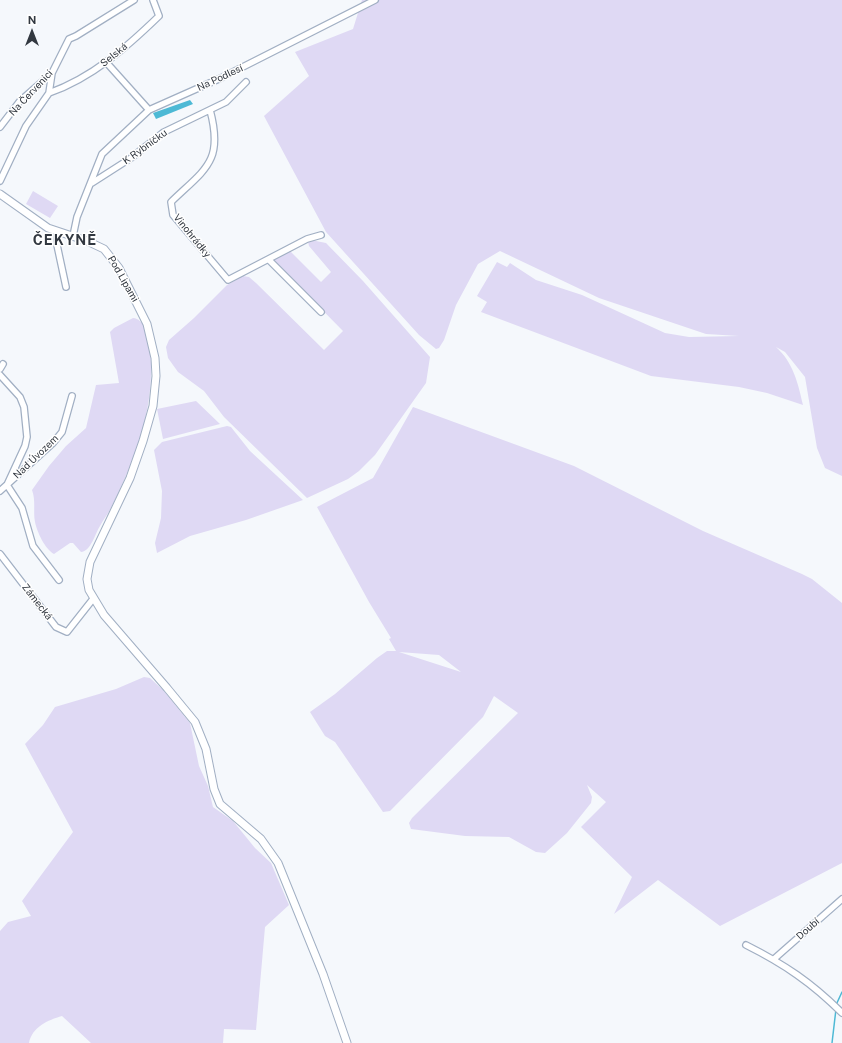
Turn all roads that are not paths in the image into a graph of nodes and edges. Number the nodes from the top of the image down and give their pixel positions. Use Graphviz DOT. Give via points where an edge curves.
graph roads {
  1 [pos="134,0"];
  2 [pos="153,0"];
  3 [pos="375,0"];
  4 [pos="106,62"];
  5 [pos="52,74"];
  6 [pos="246,82"];
  7 [pos="49,93"];
  8 [pos="149,110"];
  9 [pos="210,110"];
  10 [pos="0,127"];
  11 [pos="0,181"];
  12 [pos="92,183"];
  13 [pos="0,194"];
  14 [pos="57,232"];
  15 [pos="321,235"];
  16 [pos="73,236"];
  17 [pos="269,260"];
  18 [pos="66,287"];
  19 [pos="321,312"];
  20 [pos="0,375"];
  21 [pos="72,396"];
  22 [pos="7,485"];
  23 [pos="0,491"];
  24 [pos="0,554"];
  25 [pos="59,580"];
  26 [pos="93,600"];
  27 [pos="842,899"];
  28 [pos="746,945"];
  29 [pos="774,959"];
  30 [pos="842,1013"];
  31 [pos="347,1043"];
  1 -- 5 [label="street, Na Červenici" via="69,39"];
  2 -- 4 [label="street, Selská" via="159,16"];
  3 -- 8 [label="street, Na Podlesí" via="221,78"];
  4 -- 7 [label="street, Selská" via="82,79"];
  4 -- 8 [label="street"];
  5 -- 7 [label="street"];
  5 -- 10 [label="street, Na Červenici" via="20,101"];
  6 -- 9 [label="street, K Rybníčku" via="226,102"];
  7 -- 11 [label="street" via="26,126"];
  8 -- 12 [label="street, Na Podlesí" via="102,154"];
  9 -- 12 [label="street, K Rybníčku" via="164,132 131,158"];
  9 -- 17 [label="street, Vinohrádky" via="215,129 214,153 205,170 171,202 173,215 228,280"];
  12 -- 16 [label="street" via="77,217"];
  13 -- 14 [label="main road, Pod Lipami" via="44,226"];
  14 -- 16 [label="main road, Pod Lipami"];
  14 -- 18 [label="street" via="57,245"];
  15 -- 17 [label="street, Vinohrádky" via="307,239"];
  16 -- 26 [label="main road, Pod Lipami" via="99,246 114,261 145,318 155,358 154,396 143,441 126,489 89,564 87,583"];
  17 -- 19 [label="street"];
  20 -- 22 [label="street" via="20,397 24,407 27,437"];
  21 -- 22 [label="street, Nad Úvozem" via="62,432 54,443"];
  22 -- 23 [label="street, Nad Úvozem"];
  22 -- 25 [label="street" via="22,508 33,546"];
  24 -- 26 [label="street, Zámecká" via="56,627 67,632"];
  26 -- 31 [label="main road" via="195,722 206,749 214,789 220,804 261,839 278,863 325,980"];
  27 -- 29 [label="street, Doubí"];
  28 -- 29 [label="street"];
  29 -- 30 [label="street" via="825,996"];
}
